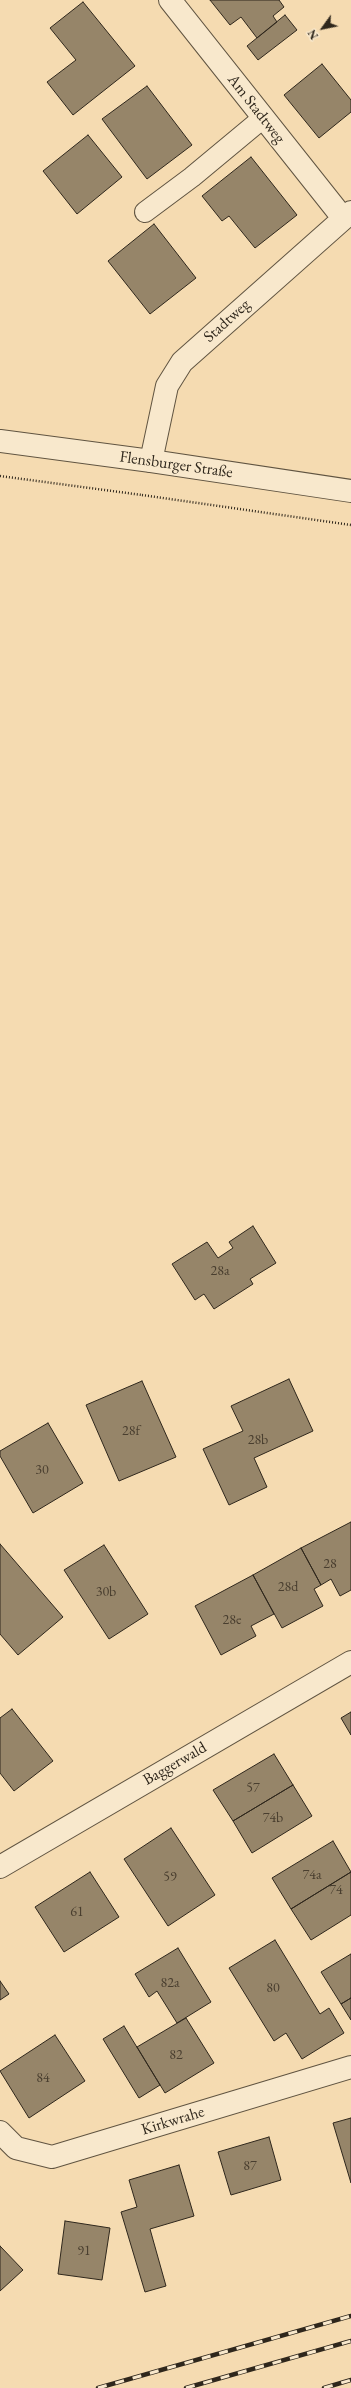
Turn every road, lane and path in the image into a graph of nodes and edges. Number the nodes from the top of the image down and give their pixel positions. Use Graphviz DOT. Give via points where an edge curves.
graph roads {
  1 [pos="170,0"];
  2 [pos="263,118"];
  3 [pos="145,212"];
  4 [pos="347,215"];
  5 [pos="0,441"];
  6 [pos="151,460"];
  7 [pos="351,491"];
  8 [pos="142,495"];
  9 [pos="351,525"];
  10 [pos="351,1662"];
  11 [pos="0,1867"];
  12 [pos="351,2067"];
  13 [pos="0,2132"];
  1 -- 2 [label="street, Am Stadtweg"];
  2 -- 3 [label="lane"];
  2 -- 4 [label="street, Am Stadtweg"];
  4 -- 6 [label="street, Stadtweg" via="182,362 166,386"];
  5 -- 6 [label="street, Flensburger Straße"];
  6 -- 7 [label="street, Flensburger Straße"];
  8 -- 9 [label="path"];
  10 -- 11 [label="street, Baggerwald"];
  12 -- 13 [label="street, Kirkwrahe" via="52,2157 16,2148"];
}
